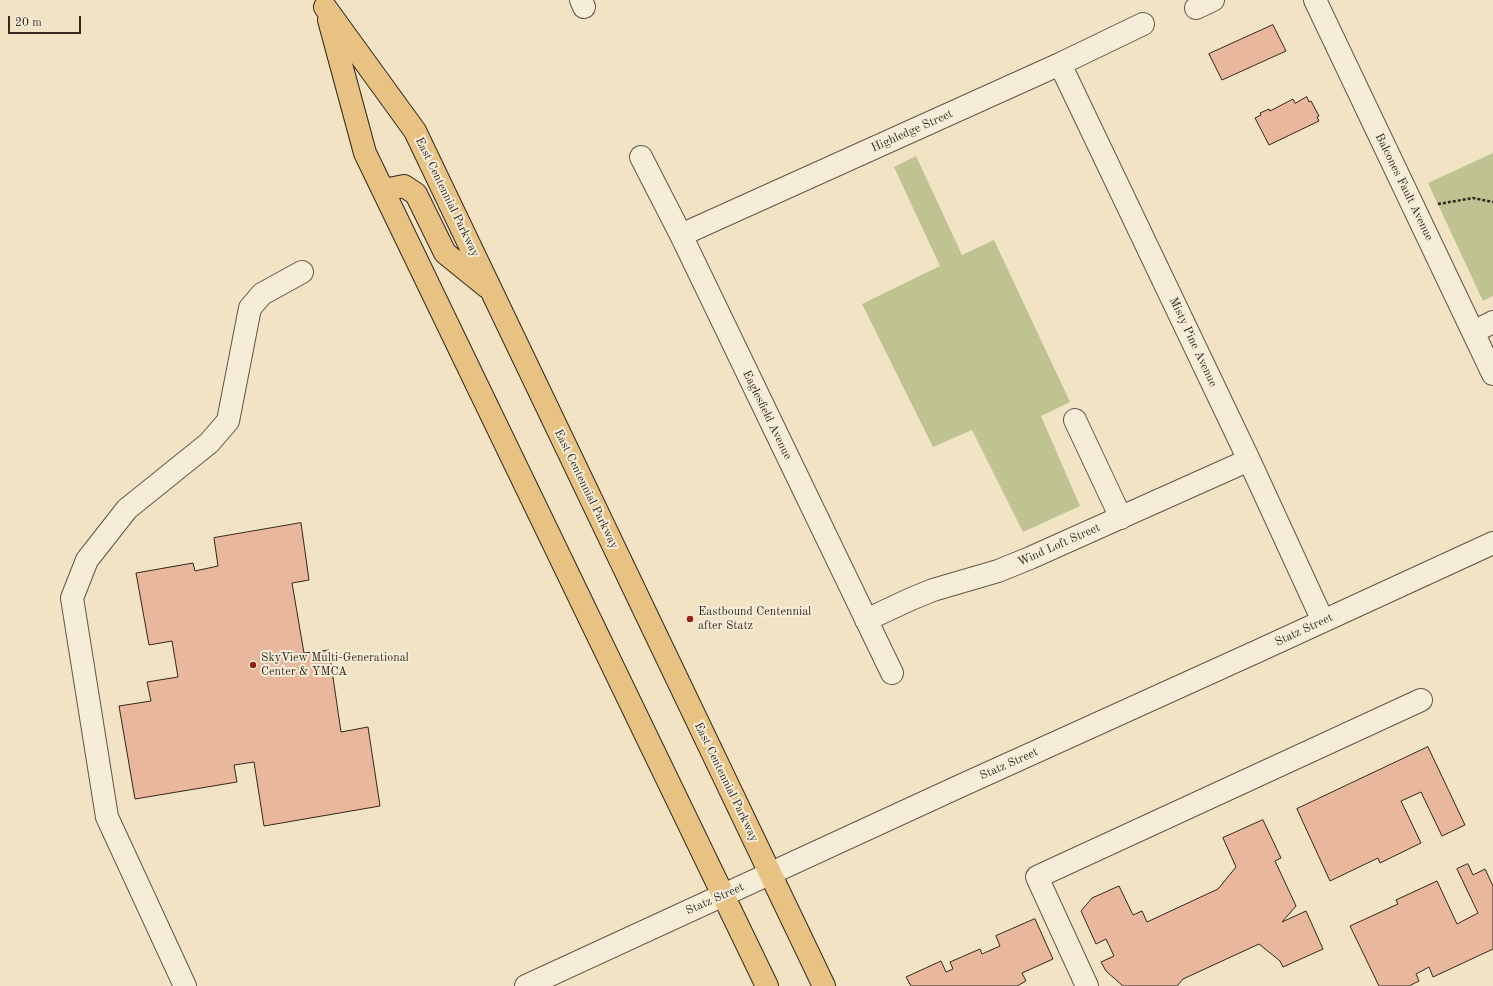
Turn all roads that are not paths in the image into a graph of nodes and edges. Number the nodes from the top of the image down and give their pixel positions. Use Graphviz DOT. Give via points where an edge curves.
graph roads {
  1 [pos="1314,0"];
  2 [pos="323,4"];
  3 [pos="1143,24"];
  4 [pos="1060,64"];
  5 [pos="641,157"];
  6 [pos="384,190"];
  7 [pos="680,235"];
  8 [pos="302,272"];
  9 [pos="491,290"];
  10 [pos="1493,322"];
  11 [pos="1473,332"];
  12 [pos="1493,374"];
  13 [pos="1075,420"];
  14 [pos="1249,460"];
  15 [pos="1121,518"];
  16 [pos="1493,543"];
  17 [pos="866,620"];
  18 [pos="1323,621"];
  19 [pos="892,673"];
  20 [pos="1421,700"];
  21 [pos="770,874"];
  22 [pos="724,895"];
  23 [pos="185,986"];
  24 [pos="526,986"];
  25 [pos="767,986"];
  26 [pos="824,986"];
  27 [pos="1086,986"];
  1 -- 11 [label="street, Balcones Fault Avenue"];
  2 -- 6 [label="main road, East Centennial Parkway" via="365,152"];
  2 -- 9 [label="main road, East Centennial Parkway" via="415,131"];
  3 -- 4 [label="street, Highledge Street"];
  4 -- 7 [label="street, Highledge Street"];
  4 -- 14 [label="street, Misty Pine Avenue"];
  5 -- 7 [label="street, Eaglesfield Avenue"];
  6 -- 9 [label="main road" via="404,186 416,194 444,253"];
  6 -- 22 [label="main road, East Centennial Parkway"];
  7 -- 17 [label="street, Eaglesfield Avenue"];
  8 -- 23 [label="street" via="262,294 250,308 228,421 209,443 127,509 87,560 72,598 107,817"];
  9 -- 21 [label="main road, East Centennial Parkway"];
  10 -- 11 [label="street"];
  11 -- 12 [label="street, Balcones Fault Avenue"];
  13 -- 15 [label="street"];
  14 -- 15 [label="street, Wind Loft Street"];
  14 -- 18 [label="street, Misty Pine Avenue"];
  15 -- 17 [label="street, Wind Loft Street" via="998,571 933,590"];
  16 -- 18 [label="street, Statz Street"];
  17 -- 19 [label="street, Eaglesfield Avenue"];
  18 -- 21 [label="street, Statz Street"];
  20 -- 27 [label="street" via="1037,877"];
  21 -- 22 [label="street, Statz Street"];
  21 -- 26 [label="main road, East Centennial Parkway"];
  22 -- 24 [label="street, Statz Street"];
  22 -- 25 [label="main road, East Centennial Parkway"];
}
